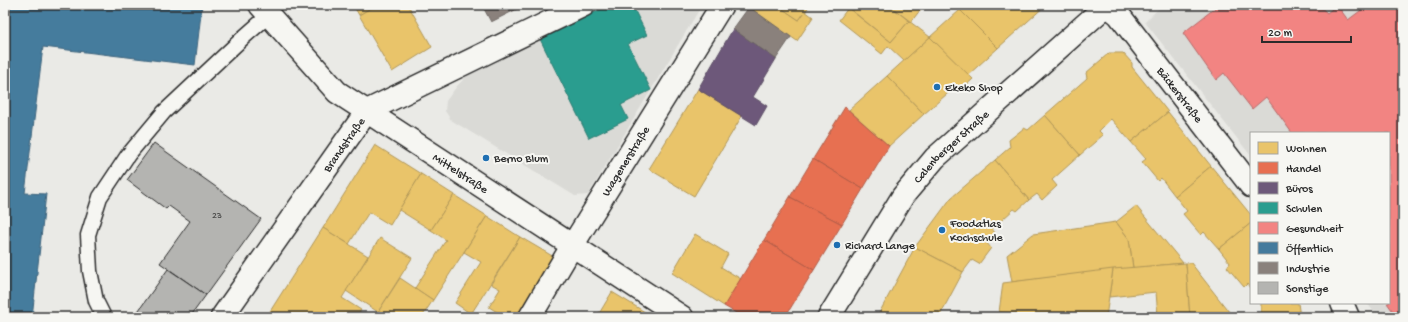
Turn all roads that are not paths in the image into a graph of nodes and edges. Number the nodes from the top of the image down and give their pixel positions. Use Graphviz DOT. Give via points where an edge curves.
graph roads {
  1 [pos="584,5"];
  2 [pos="722,5"];
  3 [pos="1107,5"];
  4 [pos="265,10"];
  5 [pos="367,111"];
  6 [pos="1250,185"];
  7 [pos="572,246"];
  8 [pos="1342,304"];
  9 [pos="104,317"];
  10 [pos="222,317"];
  11 [pos="530,317"];
  12 [pos="682,317"];
  13 [pos="829,317"];
  14 [pos="1348,317"];
  1 -- 5 [label="street, Brandstraße"];
  2 -- 7 [label="street, Wagenerstraße"];
  3 -- 6 [label="street, Bäckerstraße" via="1119,15"];
  3 -- 13 [label="street, Calenberger Straße" via="935,158 903,196"];
  4 -- 5 [label="street, Mittelstraße" via="337,92"];
  4 -- 9 [label="lane" via="244,37 164,112 128,155 100,197 88,235 90,271 96,301"];
  5 -- 7 [label="street, Mittelstraße"];
  5 -- 10 [label="street, Brandstraße"];
  7 -- 11 [label="street, Wagenerstraße"];
  7 -- 12 [label="street, Mittelstraße"];
  8 -- 14 [label="street"];
}
